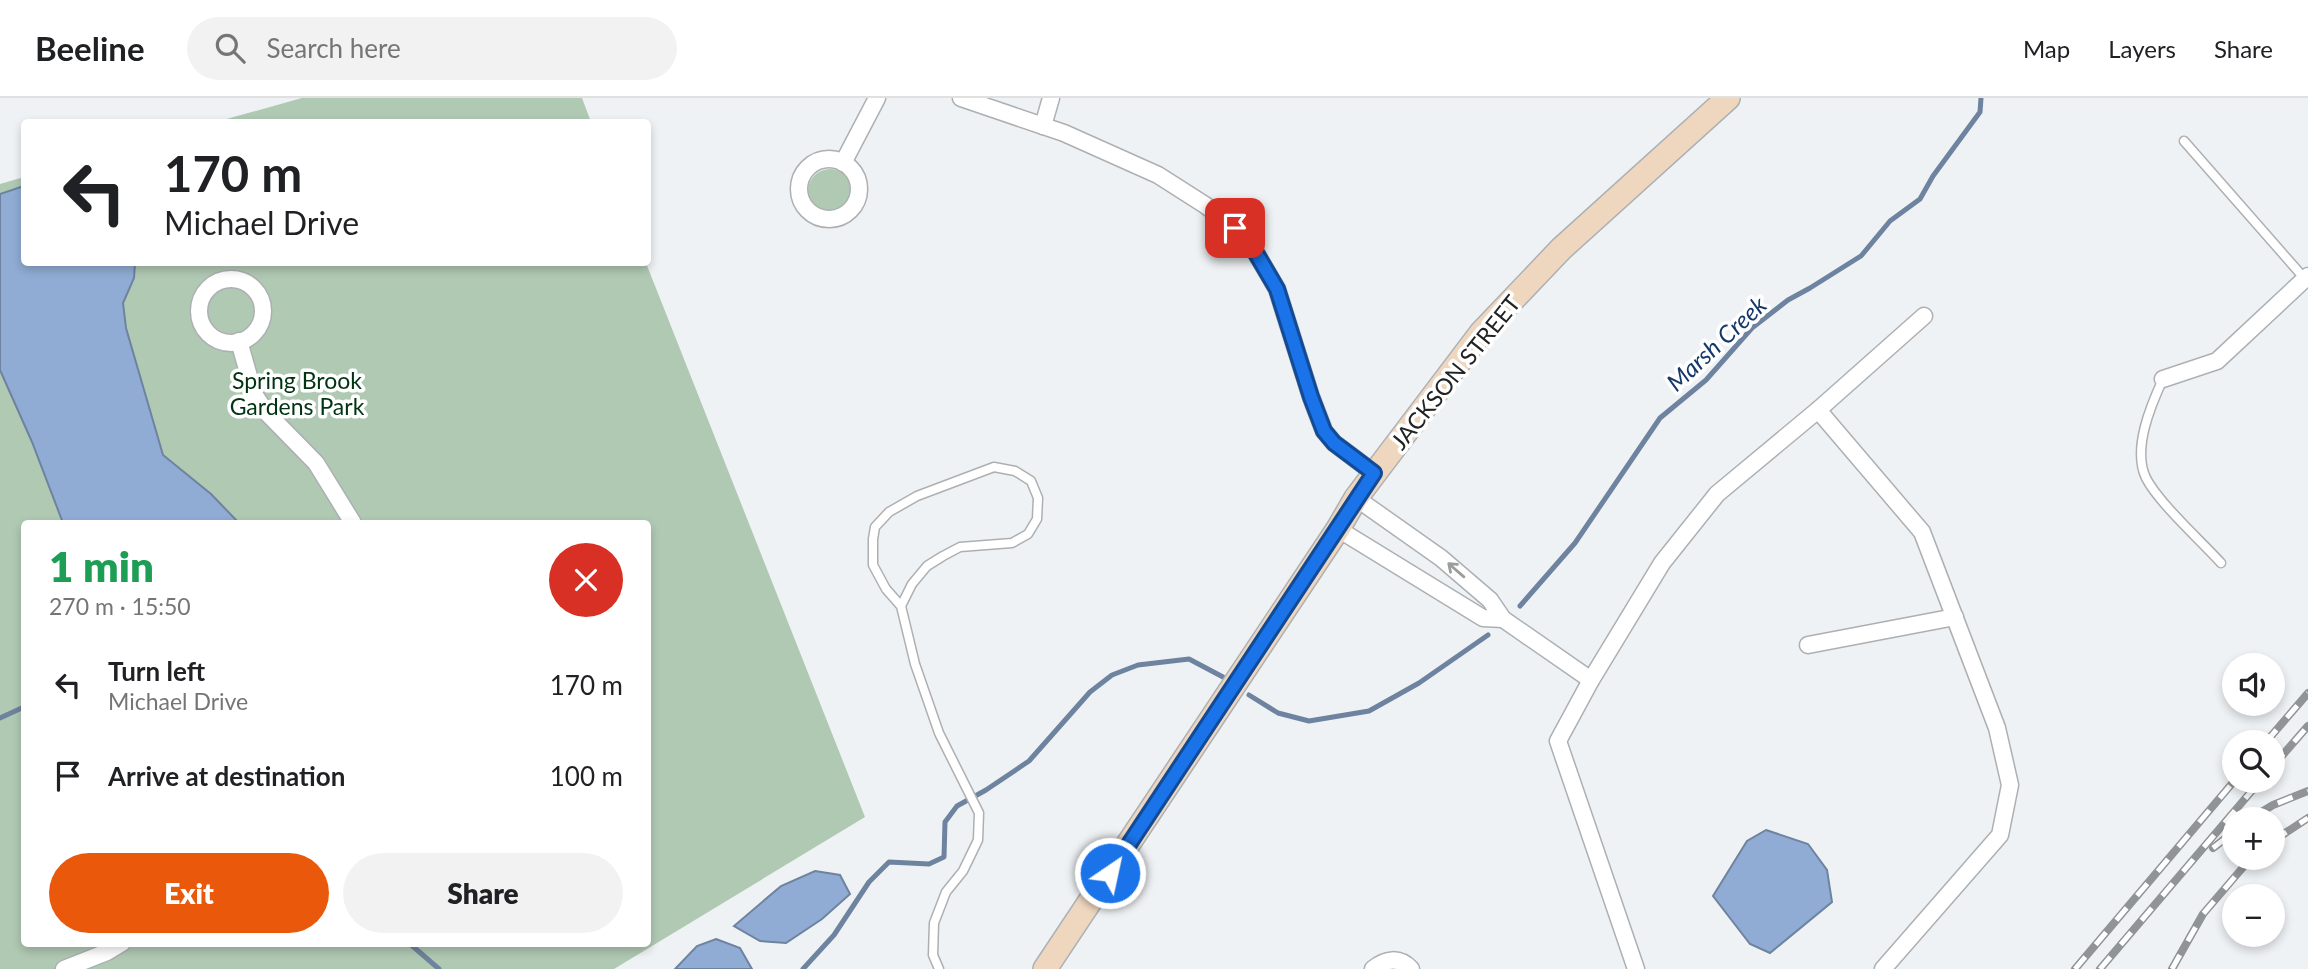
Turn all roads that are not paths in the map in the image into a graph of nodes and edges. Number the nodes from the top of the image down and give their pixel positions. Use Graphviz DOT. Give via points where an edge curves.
graph roads {
  1 [pos="877,98"];
  2 [pos="961,98"];
  3 [pos="1051,98"];
  4 [pos="1728,98"];
  5 [pos="1043,126"];
  6 [pos="2185,141"];
  7 [pos="844,163"];
  8 [pos="2306,278"];
  9 [pos="1924,316"];
  10 [pos="239,341"];
  11 [pos="2163,379"];
  12 [pos="1818,410"];
  13 [pos="1374,473"];
  14 [pos="1356,498"];
  15 [pos="351,520"];
  16 [pos="1338,529"];
  17 [pos="2221,563"];
  18 [pos="901,606"];
  19 [pos="1955,617"];
  20 [pos="1503,620"];
  21 [pos="1808,645"];
  22 [pos="1591,680"];
  23 [pos="115,947"];
  24 [pos="64,969"];
  25 [pos="939,969"];
  26 [pos="1045,969"];
  27 [pos="1373,969"];
  28 [pos="1411,969"];
  29 [pos="1636,969"];
  30 [pos="1883,969"];
  1 -- 7 [label="street"];
  2 -- 5 [label="street"];
  3 -- 5 [label="street"];
  4 -- 13 [label="street, JACKSON STREET" via="1516,295 1481,333"];
  5 -- 13 [label="street" via="1158,175 1235,228 1277,289 1324,431"];
  6 -- 8 [label="lane"];
  8 -- 11 [label="street" via="2217,360"];
  9 -- 12 [label="street"];
  10 -- 10 [label="street" via="256,330 263,311 261,301 250,285 220,281 204,294 199,315 202,325 218,340"];
  10 -- 15 [label="street" via="254,394 316,463"];
  11 -- 17 [label="lane" via="2147,417 2144,476"];
  12 -- 19 [label="street" via="1922,532"];
  12 -- 22 [label="street" via="1717,494 1662,564"];
  13 -- 14 [label="street, JACKSON STREET"];
  14 -- 16 [label="street, JACKSON STREET"];
  20 -- 14 [label="street, one-way" via="1490,600 1441,558"];
  16 -- 20 [label="street" via="1483,618"];
  16 -- 26 [label="street, JACKSON STREET"];
  18 -- 18 [label="lane" via="926,566 943,555 960,547 1012,543 1028,534 1037,519 1038,498 1031,481 1015,471 994,467 917,496 889,512 875,527 873,565"];
  18 -- 25 [label="lane" via="939,733 979,813 978,840 934,923 933,955"];
  19 -- 21 [label="street"];
  19 -- 30 [label="street" via="1997,728 2010,785 2000,835"];
  20 -- 22 [label="street"];
  22 -- 29 [label="street" via="1558,741"];
  23 -- 24 [label="street"];
  27 -- 28 [label="street" via="1389,960"];
}
